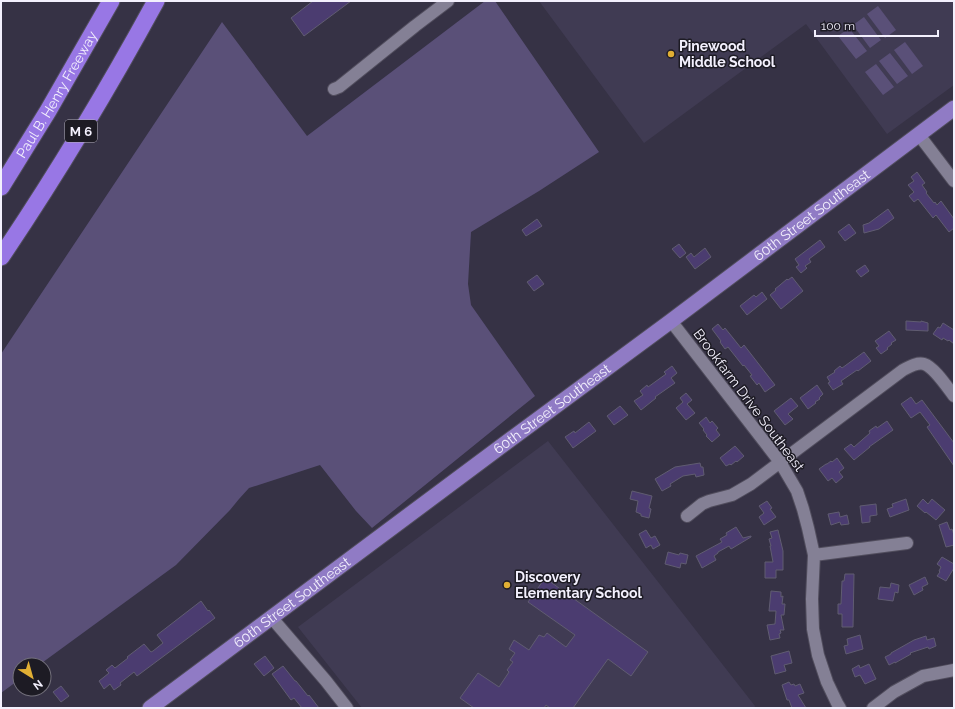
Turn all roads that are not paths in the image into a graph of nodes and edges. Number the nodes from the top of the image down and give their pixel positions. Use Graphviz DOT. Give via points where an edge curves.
graph roads {
  1 [pos="111,1"];
  2 [pos="156,1"];
  3 [pos="448,1"];
  4 [pos="334,89"];
  5 [pos="954,108"];
  6 [pos="919,135"];
  7 [pos="954,182"];
  8 [pos="1,187"];
  9 [pos="1,257"];
  10 [pos="671,321"];
  11 [pos="954,396"];
  12 [pos="780,462"];
  13 [pos="687,516"];
  14 [pos="907,543"];
  15 [pos="814,555"];
  16 [pos="272,618"];
  17 [pos="954,670"];
  18 [pos="150,708"];
  19 [pos="348,708"];
  20 [pos="840,708"];
  21 [pos="873,708"];
  1 -- 8 [label="highway, Paul B. Henry Freeway / M 6"];
  2 -- 9 [label="highway, M 6" via="93,111"];
  3 -- 4 [label="street"];
  5 -- 6 [label="main road, 60th Street Southeast"];
  6 -- 7 [label="street"];
  6 -- 10 [label="main road, 60th Street Southeast"];
  10 -- 12 [label="street, Brookfarm Drive Southeast"];
  10 -- 16 [label="main road, 60th Street Southeast"];
  11 -- 12 [label="street" via="931,368 924,364 914,365 903,370"];
  12 -- 13 [label="street" via="742,490 702,504"];
  12 -- 15 [label="street, Brookfarm Drive Southeast" via="797,491"];
  14 -- 15 [label="street"];
  15 -- 20 [label="street, Brookfarm Drive Southeast" via="813,628 827,682"];
  16 -- 18 [label="main road, 60th Street Southeast"];
  16 -- 19 [label="street"];
  17 -- 21 [label="street" via="923,676 894,692"];
}
